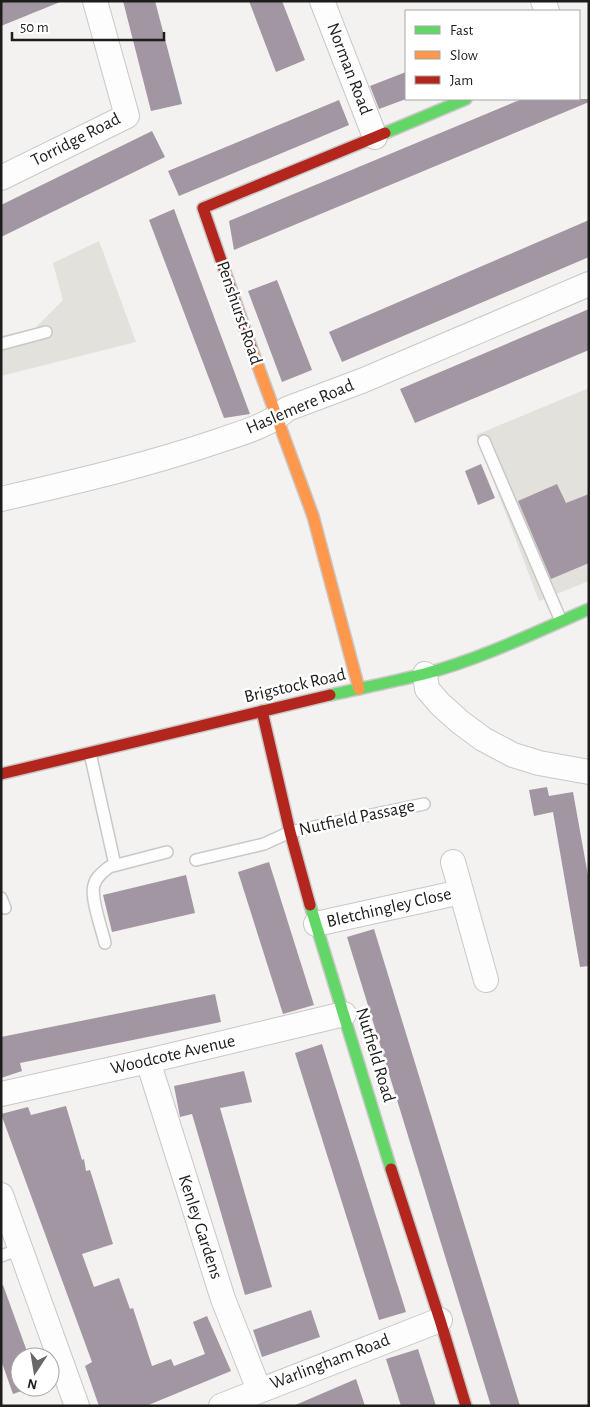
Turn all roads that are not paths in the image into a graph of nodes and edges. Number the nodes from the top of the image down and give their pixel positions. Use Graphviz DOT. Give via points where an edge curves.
graph roads {
  1 [pos="95,1"];
  2 [pos="322,1"];
  3 [pos="464,100"];
  4 [pos="375,137"];
  5 [pos="1,178"];
  6 [pos="589,284"];
  7 [pos="46,332"];
  8 [pos="1,344"];
  9 [pos="276,418"];
  10 [pos="484,441"];
  11 [pos="1,499"];
  12 [pos="589,609"];
  13 [pos="561,621"];
  14 [pos="425,674"];
  15 [pos="359,689"];
  16 [pos="262,711"];
  17 [pos="90,753"];
  18 [pos="589,772"];
  19 [pos="1,774"];
  20 [pos="424,804"];
  21 [pos="290,832"];
  22 [pos="168,852"];
  23 [pos="196,860"];
  24 [pos="453,862"];
  25 [pos="115,865"];
  26 [pos="461,892"];
  27 [pos="316,924"];
  28 [pos="105,943"];
  29 [pos="486,980"];
  30 [pos="344,1014"];
  31 [pos="148,1061"];
  32 [pos="1,1094"];
  33 [pos="1,1195"];
  34 [pos="11,1252"];
  35 [pos="440,1320"];
  36 [pos="258,1390"];
  37 [pos="77,1406"];
  38 [pos="221,1406"];
  39 [pos="466,1406"];
  1 -- 5 [label="street, Torridge Road" via="128,116"];
  2 -- 4 [label="street, Norman Road"];
  3 -- 4 [label="street, Penshurst Road"];
  4 -- 9 [label="street, Penshurst Road" via="203,208"];
  6 -- 9 [label="street, Haslemere Road" via="364,380 287,409"];
  7 -- 8 [label="lane"];
  9 -- 11 [label="street, Haslemere Road" via="192,450"];
  9 -- 15 [label="street, Penshurst Road" via="313,516"];
  10 -- 13 [label="lane"];
  12 -- 13 [label="street, Brigstock Road"];
  13 -- 14 [label="street, Brigstock Road"];
  14 -- 15 [label="street, Brigstock Road"];
  14 -- 18 [label="street" via="427,689 440,704 483,739 513,755"];
  15 -- 16 [label="street, Brigstock Road"];
  16 -- 17 [label="street, Brigstock Road"];
  16 -- 21 [label="street, Nutfield Road"];
  17 -- 19 [label="street, Brigstock Road"];
  17 -- 25 [label="lane"];
  20 -- 21 [label="lane, Nutfield Passage"];
  21 -- 23 [label="lane, Nutfield Passage" via="264,844"];
  21 -- 27 [label="street, Nutfield Road"];
  22 -- 25 [label="lane"];
  24 -- 26 [label="street, Bletchingley Close"];
  25 -- 28 [label="lane" via="102,873 93,886"];
  26 -- 27 [label="street, Bletchingley Close"];
  26 -- 29 [label="street, Bletchingley Close"];
  27 -- 30 [label="street, Nutfield Road"];
  30 -- 31 [label="street, Woodcote Avenue"];
  30 -- 35 [label="street, Nutfield Road"];
  31 -- 32 [label="street, Woodcote Avenue"];
  31 -- 36 [label="street, Kenley Gardens" via="223,1299"];
  33 -- 34 [label="street"];
  34 -- 37 [label="street"];
  35 -- 36 [label="street, Warlingham Road"];
  35 -- 39 [label="street, Nutfield Road"];
  36 -- 38 [label="street, Warlingham Road"];
}
